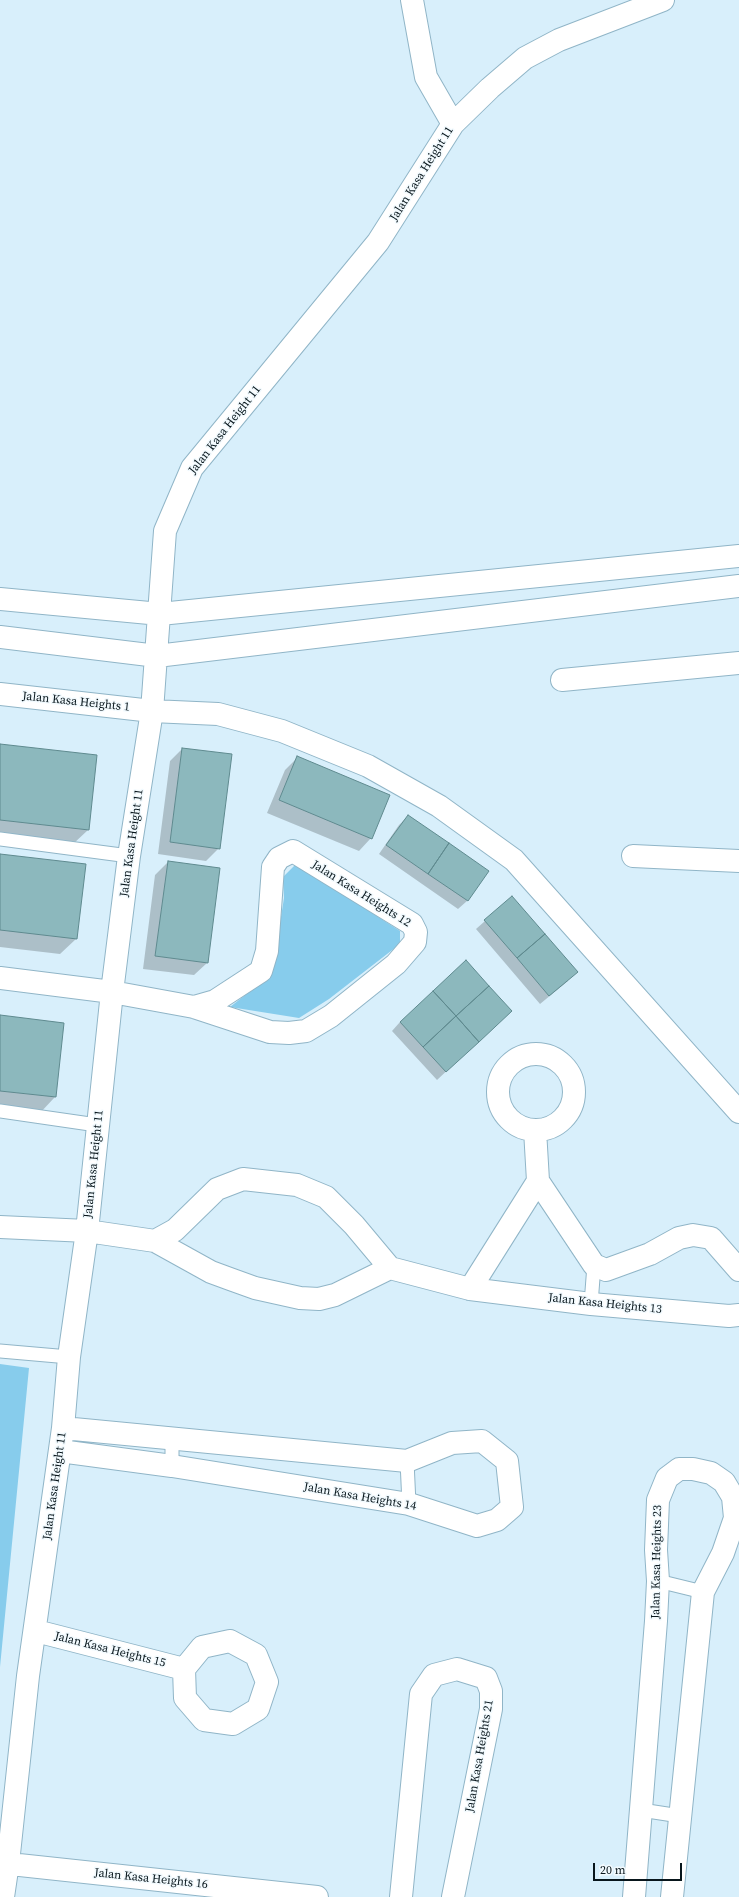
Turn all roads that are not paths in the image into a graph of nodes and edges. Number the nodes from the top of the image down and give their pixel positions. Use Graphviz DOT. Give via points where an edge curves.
graph roads {
  1 [pos="412,0"];
  2 [pos="663,0"];
  3 [pos="453,124"];
  4 [pos="739,556"];
  5 [pos="739,586"];
  6 [pos="0,599"];
  7 [pos="160,614"];
  8 [pos="0,637"];
  9 [pos="157,656"];
  10 [pos="739,663"];
  11 [pos="562,680"];
  12 [pos="0,694"];
  13 [pos="152,711"];
  14 [pos="0,839"];
  15 [pos="129,856"];
  16 [pos="633,856"];
  17 [pos="739,861"];
  18 [pos="0,978"];
  19 [pos="112,992"];
  20 [pos="194,1007"];
  21 [pos="0,1112"];
  22 [pos="739,1112"];
  23 [pos="97,1125"];
  24 [pos="535,1130"];
  25 [pos="538,1181"];
  26 [pos="0,1227"];
  27 [pos="87,1232"];
  28 [pos="155,1241"];
  29 [pos="594,1265"];
  30 [pos="390,1268"];
  31 [pos="739,1270"];
  32 [pos="470,1289"];
  33 [pos="591,1304"];
  34 [pos="739,1315"];
  35 [pos="0,1350"];
  36 [pos="69,1357"];
  37 [pos="63,1428"];
  38 [pos="172,1438"];
  39 [pos="60,1451"];
  40 [pos="407,1461"];
  41 [pos="172,1466"];
  42 [pos="409,1504"];
  43 [pos="658,1581"];
  44 [pos="702,1592"];
  45 [pos="36,1631"];
  46 [pos="184,1669"];
  47 [pos="641,1810"];
  48 [pos="680,1816"];
  49 [pos="4,1863"];
  50 [pos="3,1897"];
  51 [pos="317,1897"];
  52 [pos="401,1897"];
  53 [pos="453,1897"];
  54 [pos="634,1897"];
  55 [pos="672,1897"];
  1 -- 3 [label="street" via="426,77"];
  2 -- 3 [label="street, Jalan Kasa Height 11" via="559,40 525,58"];
  3 -- 7 [label="street, Jalan Kasa Height 11" via="378,242 192,468 165,531"];
  4 -- 7 [label="street"];
  5 -- 9 [label="street"];
  6 -- 7 [label="street"];
  7 -- 9 [label="street, Jalan Kasa Height 11"];
  8 -- 9 [label="street"];
  9 -- 13 [label="street, Jalan Kasa Height 11"];
  10 -- 11 [label="street"];
  12 -- 13 [label="street, Jalan Kasa Heights 1"];
  13 -- 15 [label="street, Jalan Kasa Height 11"];
  13 -- 22 [label="street, Jalan Kasa Heights 1" via="218,714 282,731 368,766 439,806 514,860"];
  14 -- 15 [label="lane"];
  15 -- 19 [label="street, Jalan Kasa Height 11"];
  16 -- 17 [label="street"];
  18 -- 19 [label="street, Jalan Kasa Heights 12"];
  19 -- 20 [label="street, Jalan Kasa Heights 12"];
  19 -- 23 [label="street, Jalan Kasa Height 11"];
  20 -- 20 [label="street, Jalan Kasa Heights 12" via="215,1001 261,970 267,951 273,867 279,858 293,852 412,924 416,932 416,942 396,964 331,1016 306,1031 270,1032"];
  21 -- 23 [label="lane"];
  23 -- 27 [label="street, Jalan Kasa Height 11"];
  24 -- 25 [label="street"];
  25 -- 29 [label="street"];
  25 -- 32 [label="street"];
  26 -- 27 [label="street"];
  27 -- 28 [label="street"];
  27 -- 36 [label="street, Jalan Kasa Height 11"];
  28 -- 30 [label="street" via="211,1272 255,1288 300,1298 319,1299 335,1295"];
  28 -- 30 [label="street" via="175,1230 217,1189 243,1179 297,1185 326,1197 354,1225"];
  29 -- 31 [label="street" via="606,1270 650,1254 679,1238 693,1235 711,1238"];
  29 -- 33 [label="lane"];
  30 -- 32 [label="street, Jalan Kasa Heights 13"];
  32 -- 33 [label="street, Jalan Kasa Heights 13"];
  33 -- 34 [label="street, Jalan Kasa Heights 13"];
  35 -- 36 [label="lane"];
  36 -- 37 [label="street, Jalan Kasa Height 11"];
  37 -- 38 [label="street, Jalan Kasa Heights 14"];
  37 -- 39 [label="street, Jalan Kasa Height 11"];
  38 -- 40 [label="street, Jalan Kasa Heights 14"];
  38 -- 41 [label="lane"];
  39 -- 41 [label="street, Jalan Kasa Heights 14"];
  39 -- 45 [label="street, Jalan Kasa Height 11"];
  40 -- 42 [label="lane"];
  40 -- 42 [label="street, Jalan Kasa Heights 14" via="452,1443 482,1441 507,1461 512,1507 497,1520 477,1526"];
  41 -- 42 [label="street, Jalan Kasa Heights 14"];
  43 -- 44 [label="lane"];
  43 -- 44 [label="street, Jalan Kasa Heights 23" via="658,1500 667,1478 679,1469 711,1473 724,1482 733,1497 735,1518 723,1553"];
  43 -- 47 [label="street, Jalan Kasa Heights 23"];
  44 -- 48 [label="street, Jalan Kasa Heights 23"];
  45 -- 46 [label="street, Jalan Kasa Heights 15"];
  45 -- 49 [label="street, Jalan Kasa Height 11"];
  47 -- 48 [label="lane"];
  47 -- 54 [label="street, Jalan Kasa Heights 23"];
  48 -- 55 [label="street, Jalan Kasa Heights 23"];
  49 -- 50 [label="street, Jalan Kasa Height 11"];
  49 -- 51 [label="street, Jalan Kasa Heights 16"];
  52 -- 53 [label="street, Jalan Kasa Heights 21" via="421,1694 434,1675 457,1669 486,1678 491,1691 491,1709"];
}
